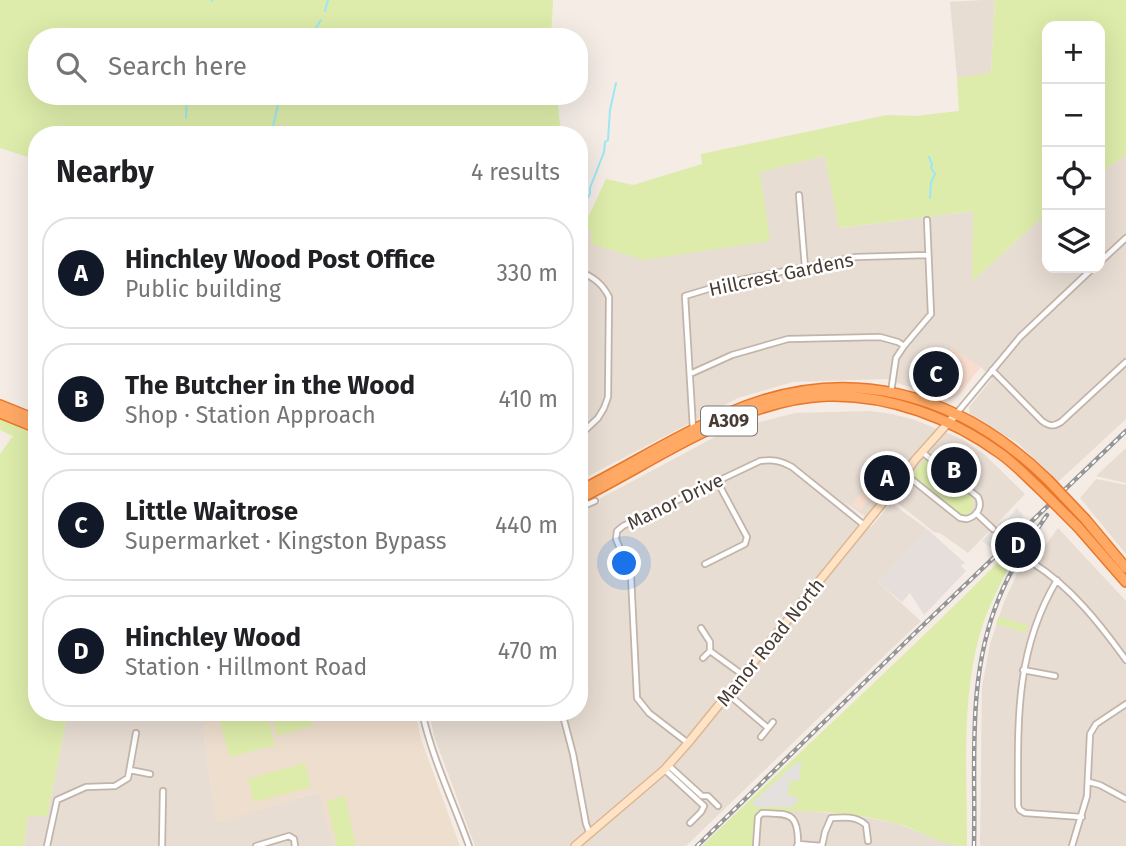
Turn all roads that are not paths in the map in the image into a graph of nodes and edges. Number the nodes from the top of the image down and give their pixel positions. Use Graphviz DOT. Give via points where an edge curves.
graph roads {
  1 [pos="799,194"];
  2 [pos="927,220"];
  3 [pos="1126,238"];
  4 [pos="928,255"];
  5 [pos="1105,257"];
  6 [pos="806,267"];
  7 [pos="1088,273"];
  8 [pos="588,275"];
  9 [pos="904,346"];
  10 [pos="1126,362"];
  11 [pos="992,370"];
  12 [pos="690,374"];
  13 [pos="892,392"];
  14 [pos="894,403"];
  15 [pos="0,405"];
  16 [pos="0,413"];
  17 [pos="956,414"];
  18 [pos="28,416"];
  19 [pos="948,423"];
  20 [pos="28,424"];
  21 [pos="588,427"];
  22 [pos="693,430"];
  23 [pos="922,452"];
  24 [pos="1001,454"];
  25 [pos="905,474"];
  26 [pos="717,481"];
  27 [pos="588,486"];
  28 [pos="588,494"];
  29 [pos="595,501"];
  30 [pos="588,504"];
  31 [pos="976,513"];
  32 [pos="865,526"];
  33 [pos="993,529"];
  34 [pos="1033,563"];
  35 [pos="705,564"];
  36 [pos="1126,568"];
  37 [pos="1057,580"];
  38 [pos="1126,582"];
  39 [pos="701,628"];
  40 [pos="710,651"];
  41 [pos="703,658"];
  42 [pos="1126,660"];
  43 [pos="1023,670"];
  44 [pos="743,676"];
  45 [pos="1055,676"];
  46 [pos="728,694"];
  47 [pos="1126,704"];
  48 [pos="424,721"];
  49 [pos="564,721"];
  50 [pos="773,722"];
  51 [pos="768,728"];
  52 [pos="136,733"];
  53 [pos="761,737"];
  54 [pos="688,743"];
  55 [pos="666,768"];
  56 [pos="130,770"];
  57 [pos="149,774"];
  58 [pos="1089,782"];
  59 [pos="163,791"];
  60 [pos="1126,799"];
  61 [pos="718,806"];
  62 [pos="1082,817"];
  63 [pos="690,823"];
  64 [pos="590,834"];
  65 [pos="868,841"];
  66 [pos="798,845"];
  67 [pos="47,846"];
  68 [pos="162,846"];
  69 [pos="256,846"];
  70 [pos="295,846"];
  71 [pos="469,846"];
  72 [pos="575,846"];
  73 [pos="756,846"];
  74 [pos="822,846"];
  75 [pos="1072,846"];
  1 -- 6 [label="street"];
  2 -- 4 [label="street"];
  3 -- 5 [label="street"];
  4 -- 6 [label="street, Hillcrest Gardens" via="856,257"];
  4 -- 9 [label="street" via="931,314"];
  6 -- 12 [label="street, Hillcrest Gardens" via="685,296"];
  7 -- 11 [label="street"];
  8 -- 21 [label="street" via="609,297 608,397"];
  9 -- 12 [label="street" via="880,337 788,339 732,355"];
  9 -- 13 [label="street" via="896,358"];
  10 -- 11 [label="street" via="1055,426 1042,421"];
  11 -- 17 [label="street"];
  12 -- 22 [label="street, Hillcrest Gardens"];
  13 -- 14 [label="street"];
  13 -- 17 [label="highway, A309"];
  13 -- 19 [label="highway" via="943,414"];
  13 -- 22 [label="highway, A309" via="827,389 789,394 752,403"];
  14 -- 19 [label="highway, A309"];
  14 -- 28 [label="highway, A309" via="827,396 778,403 708,431"];
  15 -- 18 [label="highway"];
  16 -- 20 [label="highway"];
  17 -- 19 [label="street, Manor Road North"];
  17 -- 24 [label="highway" via="958,422"];
  17 -- 36 [label="highway, A309, bridge" via="1008,444 1048,480"];
  19 -- 23 [label="street, Manor Road North"];
  19 -- 24 [label="highway, A309"];
  22 -- 27 [label="highway, A309"];
  23 -- 25 [label="street, Manor Road North"];
  23 -- 31 [label="street" via="978,497"];
  24 -- 38 [label="highway, A309, bridge" via="1078,527"];
  25 -- 31 [label="street" via="960,519"];
  25 -- 32 [label="street, Manor Road North"];
  26 -- 32 [label="street, Manor Drive" via="760,461 782,461"];
  26 -- 35 [label="street" via="747,537 745,544"];
  26 -- 54 [label="street, Manor Drive" via="623,526 615,539 631,576 637,698"];
  29 -- 30 [label="street"];
  31 -- 33 [label="street"];
  32 -- 44 [label="street, Manor Road North"];
  34 -- 37 [label="street"];
  37 -- 42 [label="street"];
  37 -- 43 [label="street" via="1040,614"];
  39 -- 40 [label="street"];
  40 -- 41 [label="street"];
  40 -- 44 [label="street"];
  43 -- 45 [label="street"];
  43 -- 62 [label="street" via="1018,808 1025,813"];
  44 -- 46 [label="street, Manor Road North"];
  46 -- 51 [label="street"];
  46 -- 54 [label="street, Manor Road North"];
  47 -- 58 [label="street" via="1093,728"];
  48 -- 71 [label="street"];
  49 -- 64 [label="street"];
  50 -- 51 [label="street"];
  51 -- 53 [label="street"];
  52 -- 56 [label="street"];
  54 -- 55 [label="street, Manor Road North"];
  55 -- 61 [label="street"];
  55 -- 63 [label="street" via="704,806"];
  55 -- 64 [label="street, Manor Road North"];
  56 -- 57 [label="street"];
  56 -- 67 [label="street" via="128,778 115,786 86,786 57,800"];
  58 -- 60 [label="street"];
  58 -- 62 [label="street"];
  59 -- 68 [label="street"];
  62 -- 75 [label="street"];
  64 -- 72 [label="street, Manor Road North"];
  65 -- 74 [label="street" via="861,820 831,818"];
  66 -- 73 [label="street" via="794,819 788,814 762,813"];
  66 -- 74 [label="street"];
  69 -- 70 [label="street" via="289,835"];
}
